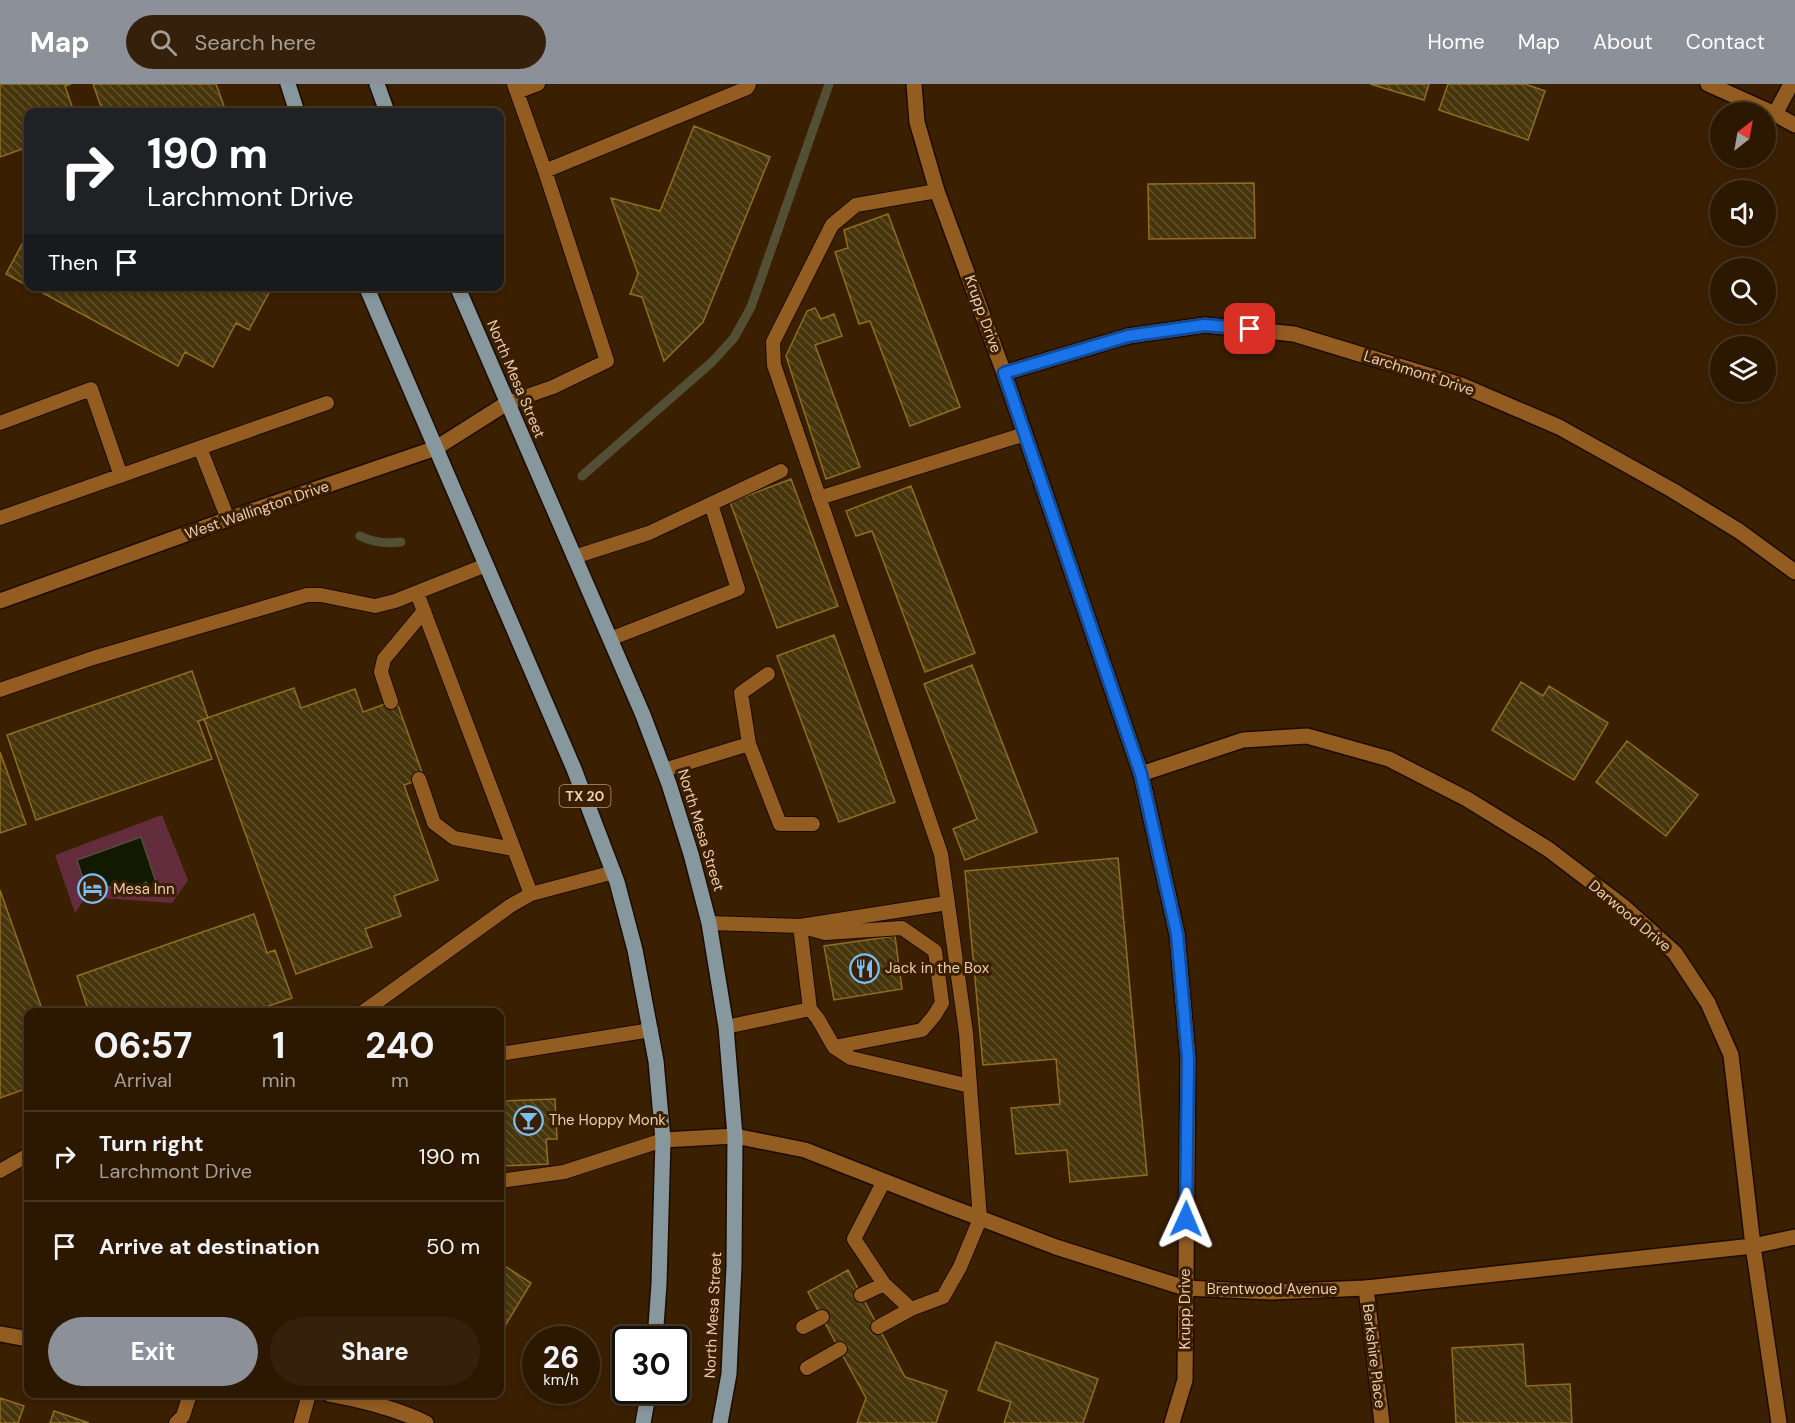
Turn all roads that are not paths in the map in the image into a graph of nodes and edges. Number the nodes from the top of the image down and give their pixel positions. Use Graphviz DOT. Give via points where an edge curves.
graph roads {
  1 [pos="288,84"];
  2 [pos="377,84"];
  3 [pos="538,84"];
  4 [pos="749,84"];
  5 [pos="914,84"];
  6 [pos="1708,84"];
  7 [pos="1791,84"];
  8 [pos="515,88"];
  9 [pos="1748,102"];
  10 [pos="296,108"];
  11 [pos="386,108"];
  12 [pos="1776,112"];
  13 [pos="1776,115"];
  14 [pos="1795,125"];
  15 [pos="545,171"];
  16 [pos="937,191"];
  17 [pos="368,291"];
  18 [pos="459,291"];
  19 [pos="1004,373"];
  20 [pos="327,403"];
  21 [pos="507,403"];
  22 [pos="0,423"];
  23 [pos="1025,434"];
  24 [pos="200,448"];
  25 [pos="436,448"];
  26 [pos="781,471"];
  27 [pos="121,476"];
  28 [pos="819,498"];
  29 [pos="711,504"];
  30 [pos="0,519"];
  31 [pos="228,519"];
  32 [pos="574,557"];
  33 [pos="486,565"];
  34 [pos="1795,572"];
  35 [pos="417,593"];
  36 [pos="0,601"];
  37 [pos="424,611"];
  38 [pos="610,639"];
  39 [pos="768,674"];
  40 [pos="0,690"];
  41 [pos="391,702"];
  42 [pos="749,744"];
  43 [pos="664,770"];
  44 [pos="1141,774"];
  45 [pos="419,779"];
  46 [pos="813,824"];
  47 [pos="514,849"];
  48 [pos="614,872"];
  49 [pos="531,894"];
  50 [pos="947,903"];
  51 [pos="709,923"];
  52 [pos="800,926"];
  53 [pos="369,1008"];
  54 [pos="810,1009"];
  55 [pos="726,1027"];
  56 [pos="651,1030"];
  57 [pos="834,1047"];
  58 [pos="504,1053"];
  59 [pos="970,1086"];
  60 [pos="735,1136"];
  61 [pos="663,1140"];
  62 [pos="24,1157"];
  63 [pos="0,1171"];
  64 [pos="504,1180"];
  65 [pos="884,1181"];
  66 [pos="980,1218"];
  67 [pos="1795,1238"];
  68 [pos="1753,1246"];
  69 [pos="884,1284"];
  70 [pos="1185,1288"];
  71 [pos="1366,1288"];
  72 [pos="861,1295"];
  73 [pos="911,1309"];
  74 [pos="822,1317"];
  75 [pos="656,1326"];
  76 [pos="803,1327"];
  77 [pos="878,1327"];
  78 [pos="0,1334"];
  79 [pos="24,1338"];
  80 [pos="840,1349"];
  81 [pos="807,1368"];
  82 [pos="189,1398"];
  83 [pos="308,1398"];
  84 [pos="347,1398"];
  85 [pos="647,1404"];
  86 [pos="402,1418"];
  87 [pos="176,1423"];
  88 [pos="301,1423"];
  89 [pos="426,1423"];
  90 [pos="643,1423"];
  91 [pos="720,1423"];
  92 [pos="1172,1423"];
  93 [pos="1382,1423"];
  94 [pos="1779,1423"];
  1 -- 10 [label="main road"];
  2 -- 11 [label="main road"];
  3 -- 8 [label="lane"];
  4 -- 15 [label="lane"];
  5 -- 16 [label="street, Krupp Drive" via="917,122"];
  6 -- 9 [label="street"];
  7 -- 12 [label="street"];
  8 -- 15 [label="lane"];
  13 -- 14 [label="street"];
  15 -- 21 [label="lane" via="607,361 553,387"];
  16 -- 19 [label="street, Krupp Drive"];
  16 -- 28 [label="lane" via="856,205 832,225 773,342 774,365"];
  17 -- 25 [label="main road, TX 20"];
  18 -- 21 [label="main road, North Mesa Street"];
  19 -- 23 [label="street, Krupp Drive"];
  19 -- 34 [label="street, Larchmont Drive" via="1128,336 1205,325 1294,334 1461,385 1559,428 1672,490 1739,531"];
  20 -- 24 [label="lane"];
  21 -- 25 [label="street, West Wallington Drive"];
  21 -- 32 [label="main road, North Mesa Street"];
  22 -- 27 [label="lane" via="91,389"];
  23 -- 28 [label="lane"];
  23 -- 44 [label="street, Krupp Drive"];
  24 -- 27 [label="lane"];
  24 -- 31 [label="lane"];
  25 -- 31 [label="street, West Wallington Drive"];
  25 -- 33 [label="main road, TX 20"];
  26 -- 29 [label="lane"];
  27 -- 30 [label="lane"];
  28 -- 50 [label="lane" via="940,854"];
  29 -- 32 [label="lane" via="649,533"];
  29 -- 38 [label="lane" via="738,589"];
  31 -- 36 [label="street, West Wallington Drive"];
  32 -- 38 [label="main road, North Mesa Street"];
  33 -- 35 [label="lane"];
  33 -- 48 [label="main road, TX 20"];
  35 -- 37 [label="lane"];
  35 -- 40 [label="lane" via="375,606 307,595 93,658"];
  37 -- 41 [label="lane" via="384,659 381,672"];
  37 -- 47 [label="lane"];
  38 -- 43 [label="main road, North Mesa Street"];
  39 -- 42 [label="lane" via="741,693"];
  42 -- 43 [label="lane"];
  42 -- 46 [label="lane" via="780,824"];
  43 -- 51 [label="main road, North Mesa Street"];
  44 -- 68 [label="street, Darwood Drive" via="1244,740 1307,735 1389,759 1467,799 1548,849 1616,901 1675,953 1708,1003 1731,1055"];
  44 -- 70 [label="street, Krupp Drive" via="1177,934 1188,1058"];
  45 -- 47 [label="lane" via="434,823 454,838"];
  47 -- 49 [label="lane"];
  48 -- 49 [label="lane"];
  48 -- 56 [label="main road, TX 20"];
  49 -- 53 [label="lane"];
  50 -- 52 [label="lane"];
  50 -- 59 [label="lane"];
  51 -- 52 [label="lane"];
  51 -- 55 [label="main road, North Mesa Street"];
  52 -- 54 [label="lane"];
  52 -- 57 [label="lane" via="825,933 902,928 934,951 942,1003 922,1030"];
  54 -- 55 [label="lane"];
  54 -- 57 [label="lane"];
  55 -- 60 [label="main road, North Mesa Street"];
  56 -- 58 [label="lane"];
  56 -- 61 [label="main road, TX 20"];
  57 -- 59 [label="lane" via="851,1058"];
  59 -- 66 [label="lane"];
  60 -- 61 [label="street, Brentwood Avenue"];
  60 -- 65 [label="street, Brentwood Avenue" via="805,1150"];
  60 -- 91 [label="main road, North Mesa Street" via="729,1374"];
  61 -- 64 [label="lane" via="564,1172"];
  61 -- 75 [label="main road, TX 20"];
  62 -- 63 [label="lane"];
  65 -- 66 [label="street, Brentwood Avenue"];
  65 -- 69 [label="lane" via="854,1239"];
  66 -- 70 [label="street, Brentwood Avenue"];
  66 -- 73 [label="lane" via="943,1297"];
  67 -- 68 [label="street, Brentwood Avenue"];
  68 -- 71 [label="street, Brentwood Avenue"];
  68 -- 94 [label="street, Darwood Drive"];
  69 -- 72 [label="lane"];
  69 -- 73 [label="lane"];
  70 -- 71 [label="street, Brentwood Avenue" via="1271,1292"];
  70 -- 92 [label="street, Krupp Drive" via="1185,1380"];
  71 -- 93 [label="street, Berkshire Place"];
  73 -- 77 [label="lane"];
  74 -- 76 [label="lane"];
  78 -- 79 [label="street"];
  80 -- 81 [label="lane"];
  82 -- 87 [label="lane" via="183,1416"];
  83 -- 88 [label="lane"];
  84 -- 86 [label="street"];
  85 -- 90 [label="main road"];
  86 -- 89 [label="street"];
}
